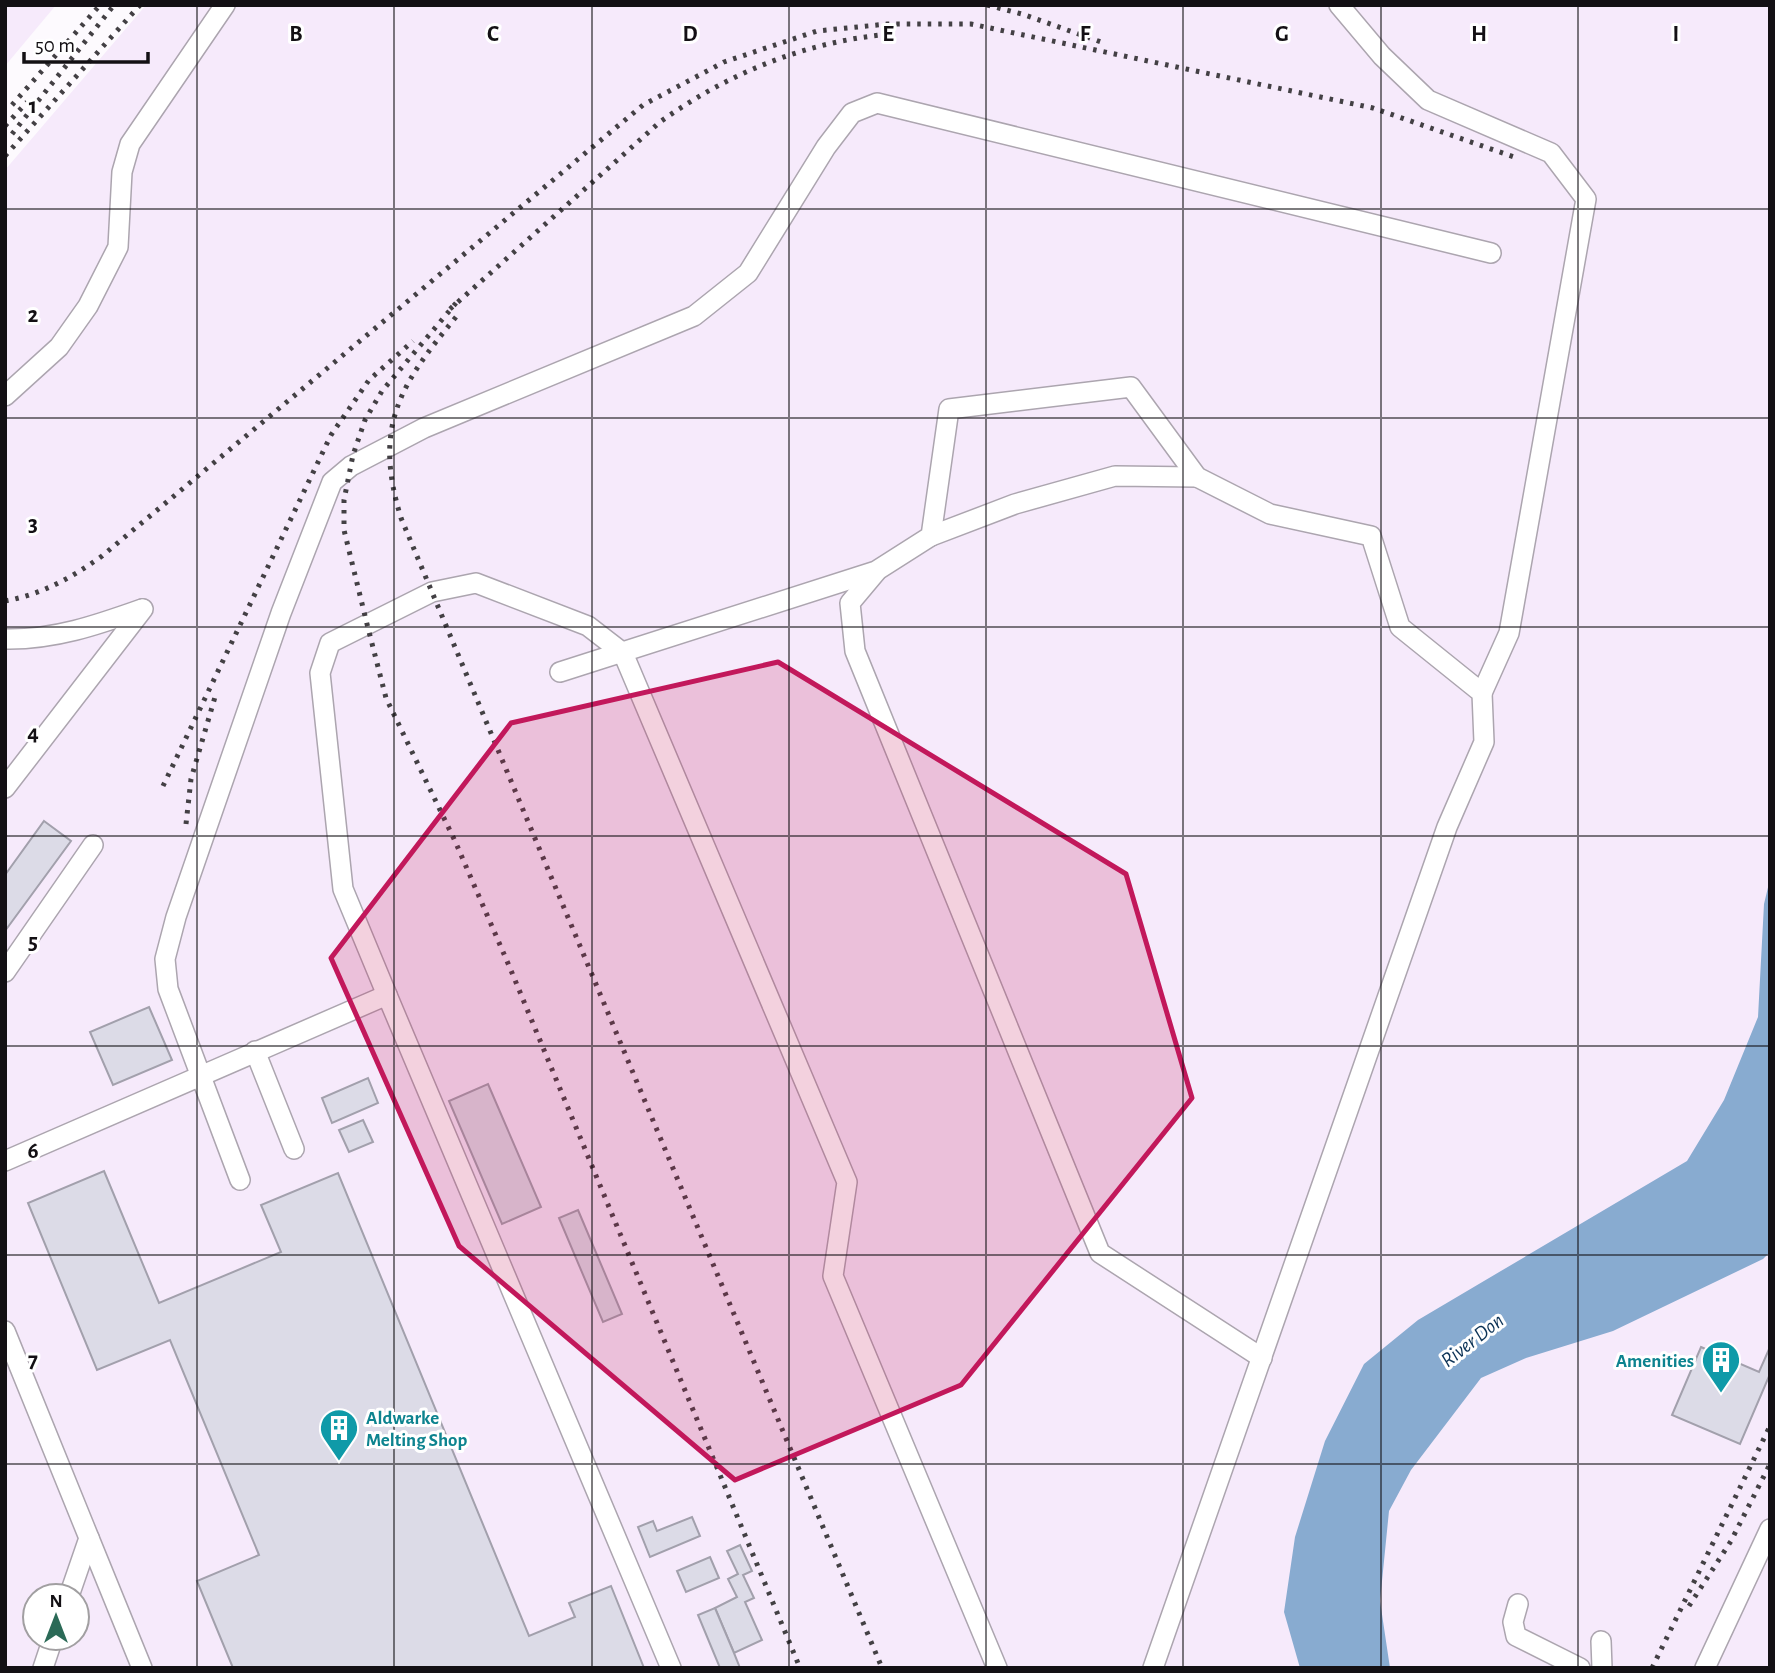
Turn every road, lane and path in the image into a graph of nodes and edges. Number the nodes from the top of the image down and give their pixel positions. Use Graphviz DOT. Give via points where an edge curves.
graph roads {
  1 [pos="225,5"];
  2 [pos="1339,5"];
  3 [pos="1491,253"];
  4 [pos="5,396"];
  5 [pos="1197,477"];
  6 [pos="930,536"];
  7 [pos="876,571"];
  8 [pos="5,639"];
  9 [pos="623,653"];
  10 [pos="561,672"];
  11 [pos="1482,693"];
  12 [pos="5,788"];
  13 [pos="93,845"];
  14 [pos="5,972"];
  15 [pos="387,995"];
  16 [pos="256,1051"];
  17 [pos="199,1075"];
  18 [pos="294,1149"];
  19 [pos="5,1161"];
  20 [pos="240,1180"];
  21 [pos="5,1331"];
  22 [pos="1262,1358"];
  23 [pos="1770,1529"];
  24 [pos="89,1538"];
  25 [pos="74,1582"];
  26 [pos="1518,1604"];
  27 [pos="1601,1641"];
  28 [pos="142,1668"];
  29 [pos="671,1668"];
  30 [pos="997,1668"];
  31 [pos="1153,1668"];
  32 [pos="1580,1668"];
  33 [pos="1602,1668"];
  34 [pos="1704,1668"];
  1 -- 4 [label="lane" via="130,144 122,172 118,247 88,306 59,347"];
  2 -- 11 [label="lane" via="1428,100 1550,153 1586,199 1509,633"];
  3 -- 17 [label="lane" via="916,111 877,103 852,113 748,273 694,316 424,428 351,466 332,481 281,613 176,917 166,959 168,989"];
  5 -- 6 [label="lane" via="1115,476"];
  5 -- 6 [label="lane" via="1131,387 949,409"];
  5 -- 11 [label="lane" via="1270,514 1371,536 1400,627"];
  6 -- 7 [label="lane"];
  7 -- 9 [label="lane"];
  7 -- 22 [label="lane" via="850,603 855,651 1100,1253"];
  8 -- 12 [label="lane" via="35,640 143,609"];
  9 -- 10 [label="lane"];
  9 -- 15 [label="lane" via="588,626 476,583 432,592 330,643 320,673 343,889"];
  9 -- 30 [label="lane" via="847,1182 833,1276"];
  11 -- 22 [label="lane" via="1484,743 1447,827"];
  13 -- 14 [label="lane"];
  15 -- 16 [label="lane"];
  15 -- 29 [label="lane"];
  16 -- 17 [label="lane"];
  16 -- 18 [label="lane"];
  17 -- 19 [label="lane"];
  17 -- 20 [label="lane"];
  21 -- 24 [label="lane"];
  22 -- 31 [label="lane"];
  23 -- 34 [label="lane"];
  24 -- 25 [label="lane"];
  24 -- 28 [label="lane"];
  26 -- 32 [label="lane" via="1513,1622 1516,1636"];
  27 -- 33 [label="lane"];
}
